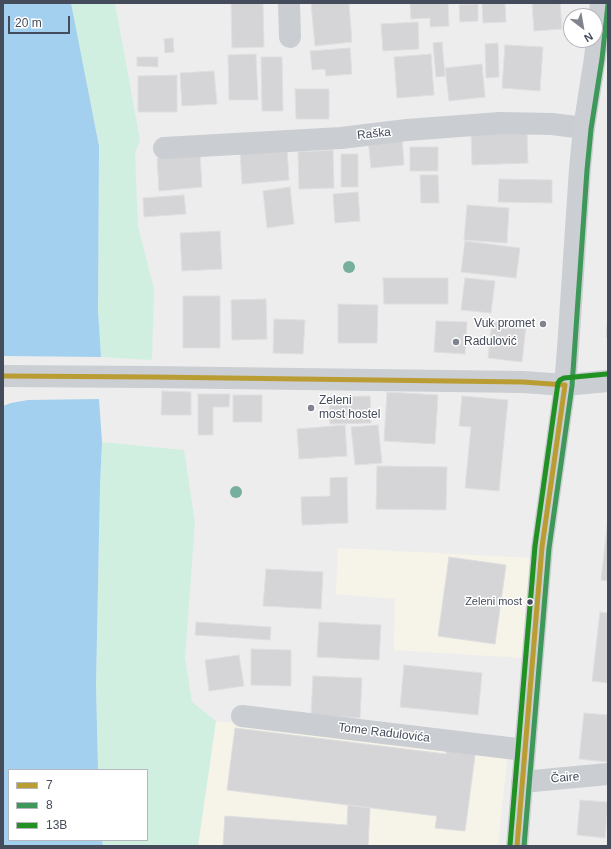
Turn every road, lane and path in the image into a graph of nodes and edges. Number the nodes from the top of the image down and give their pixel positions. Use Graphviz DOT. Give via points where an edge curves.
graph roads {
  1 [pos="289,3"];
  2 [pos="601,3"];
  3 [pos="290,37"];
  4 [pos="584,128"];
  5 [pos="164,148"];
  6 [pos="3,376"];
  7 [pos="608,380"];
  8 [pos="565,384"];
  9 [pos="242,716"];
  10 [pos="525,750"];
  11 [pos="608,774"];
  12 [pos="522,782"];
  13 [pos="517,846"];
  1 -- 3 [label="street"];
  2 -- 4 [label="main road"];
  4 -- 5 [label="street, Raška" via="552,124 500,123 341,138"];
  4 -- 8 [label="main road"];
  6 -- 8 [label="main road"];
  7 -- 8 [label="main road"];
  8 -- 10 [label="main road" via="542,547"];
  9 -- 10 [label="street, Tome Radulovića"];
  10 -- 12 [label="main road"];
  11 -- 12 [label="street, Čaire"];
  12 -- 13 [label="main road"];
}
